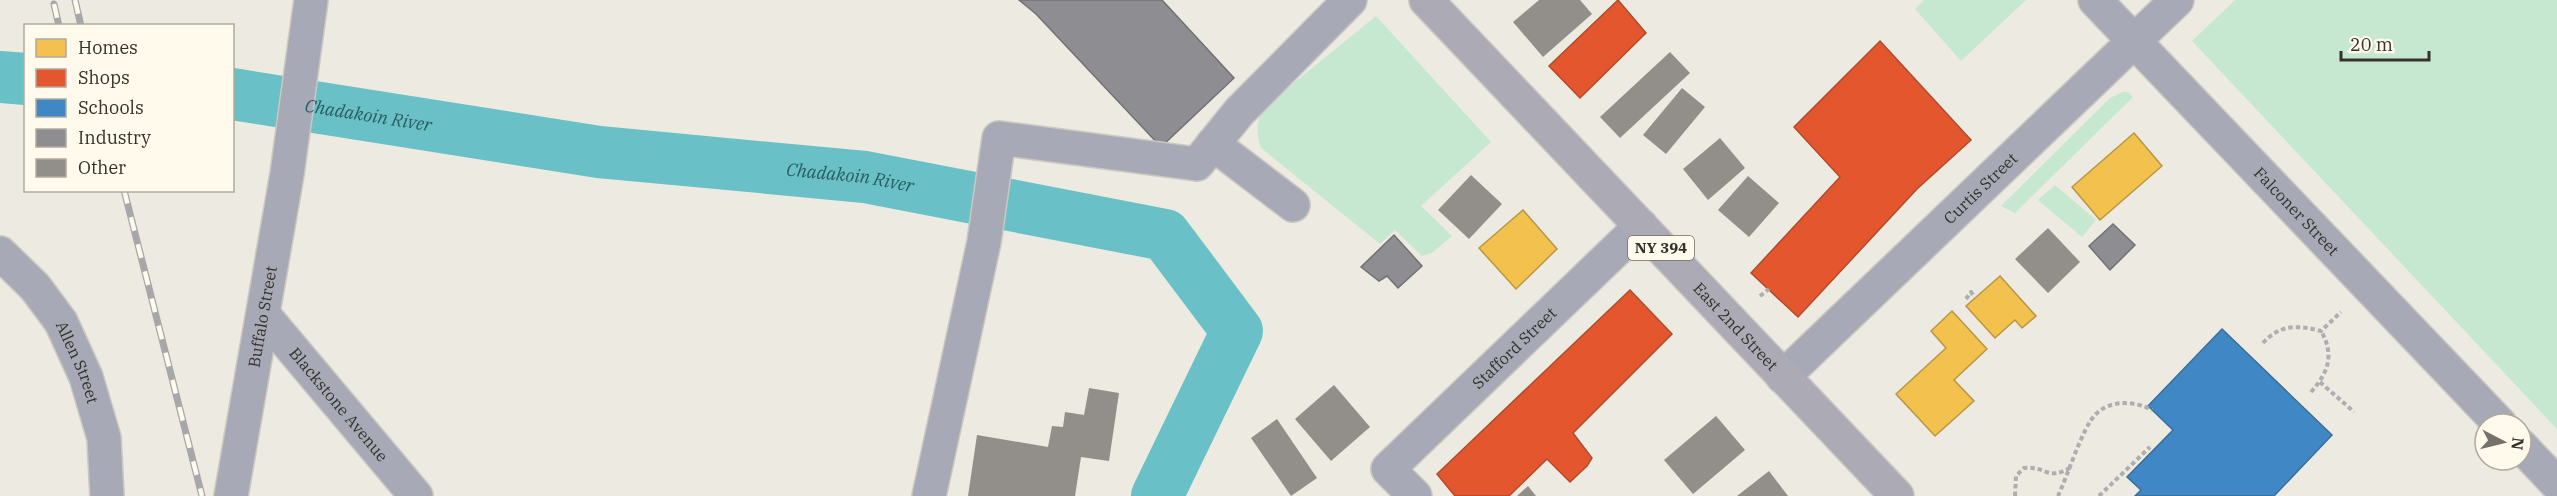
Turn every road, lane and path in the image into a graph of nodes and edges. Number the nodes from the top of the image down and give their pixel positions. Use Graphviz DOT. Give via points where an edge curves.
graph roads {
  1 [pos="311,0"];
  2 [pos="1350,0"];
  3 [pos="1426,0"];
  4 [pos="2095,0"];
  5 [pos="2177,0"];
  6 [pos="2134,41"];
  7 [pos="1213,144"];
  8 [pos="1293,206"];
  9 [pos="1641,226"];
  10 [pos="0,252"];
  11 [pos="1769,289"];
  12 [pos="1760,296"];
  13 [pos="1975,298"];
  14 [pos="1966,299"];
  15 [pos="2341,312"];
  16 [pos="263,314"];
  17 [pos="2321,331"];
  18 [pos="2263,343"];
  19 [pos="1783,377"];
  20 [pos="2320,382"];
  21 [pos="2311,392"];
  22 [pos="2152,410"];
  23 [pos="2354,412"];
  24 [pos="2489,412"];
  25 [pos="2150,447"];
  26 [pos="2533,459"];
  27 [pos="2071,468"];
  28 [pos="2557,484"];
  29 [pos="107,496"];
  30 [pos="231,496"];
  31 [pos="416,496"];
  32 [pos="929,496"];
  33 [pos="1414,496"];
  34 [pos="1897,496"];
  35 [pos="2015,496"];
  36 [pos="2058,496"];
  37 [pos="2099,496"];
  1 -- 16 [label="street, Buffalo Street"];
  2 -- 7 [label="street" via="1239,112"];
  3 -- 9 [label="main road, East 2nd Street / NY 394"];
  4 -- 6 [label="street, Falconer Street"];
  5 -- 6 [label="street, Curtis Street"];
  6 -- 19 [label="street, Curtis Street"];
  6 -- 24 [label="street, Falconer Street"];
  7 -- 8 [label="street"];
  7 -- 32 [label="street" via="1197,164 999,138 984,242"];
  9 -- 19 [label="main road, East 2nd Street / NY 394"];
  9 -- 33 [label="street, Stafford Street" via="1388,469"];
  10 -- 29 [label="street, Allen Street" via="35,286 61,322 86,377 104,438"];
  11 -- 12 [label="path"];
  13 -- 14 [label="path" via="1971,292"];
  15 -- 17 [label="path"];
  16 -- 30 [label="street, Buffalo Street"];
  16 -- 31 [label="street, Blackstone Avenue"];
  17 -- 18 [label="path" via="2305,326 2281,328"];
  17 -- 20 [label="path" via="2329,351 2328,368"];
  19 -- 34 [label="main road, East 2nd Street / NY 394"];
  20 -- 21 [label="path"];
  20 -- 23 [label="path"];
  22 -- 27 [label="path" via="2128,402 2114,404 2096,414"];
  25 -- 37 [label="path"];
  26 -- 28 [label="street"];
  27 -- 35 [label="path" via="2056,475 2041,468 2024,468 2016,476"];
  27 -- 36 [label="path"];
}
